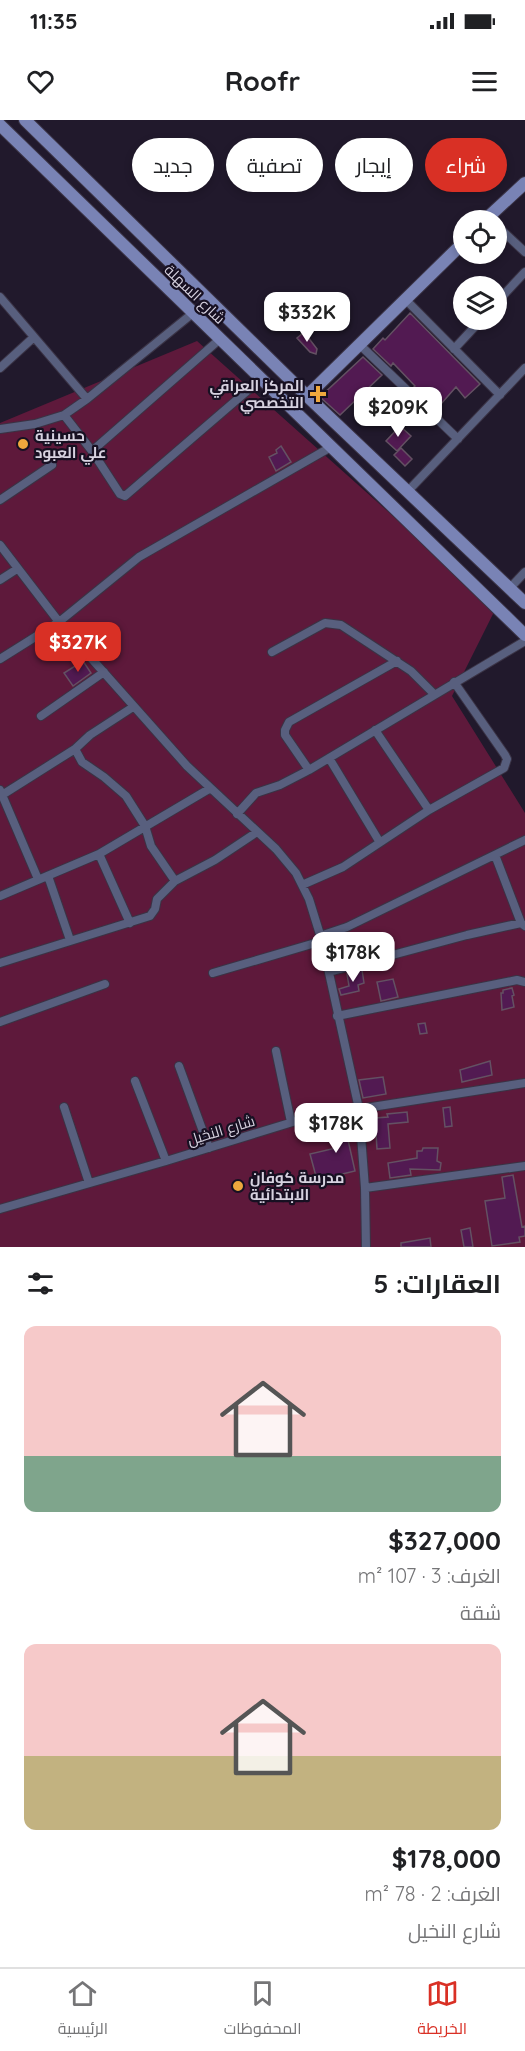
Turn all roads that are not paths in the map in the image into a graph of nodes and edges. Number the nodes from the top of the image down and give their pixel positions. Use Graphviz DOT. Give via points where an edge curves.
graph roads {
  1 [pos="29,124"];
  2 [pos="0,125"];
  3 [pos="19,143"];
  4 [pos="525,183"];
  5 [pos="500,210"];
  6 [pos="507,236"];
  7 [pos="525,252"];
  8 [pos="453,253"];
  9 [pos="525,272"];
  10 [pos="507,291"];
  11 [pos="0,297"];
  12 [pos="406,300"];
  13 [pos="193,313"];
  14 [pos="472,330"];
  15 [pos="34,337"];
  16 [pos="220,339"];
  17 [pos="360,345"];
  18 [pos="454,349"];
  19 [pos="0,368"];
  20 [pos="525,368"];
  21 [pos="261,379"];
  22 [pos="500,395"];
  23 [pos="307,396"];
  24 [pos="87,399"];
  25 [pos="64,415"];
  26 [pos="0,429"];
  27 [pos="458,439"];
  28 [pos="331,447"];
  29 [pos="92,451"];
  30 [pos="52,465"];
  31 [pos="408,491"];
  32 [pos="0,500"];
  33 [pos="0,545"];
  34 [pos="17,569"];
  35 [pos="525,572"];
  36 [pos="0,580"];
  37 [pos="510,588"];
  38 [pos="525,603"];
  39 [pos="59,622"];
  40 [pos="525,635"];
  41 [pos="525,641"];
  42 [pos="272,652"];
  43 [pos="0,659"];
  44 [pos="397,662"];
  45 [pos="104,672"];
  46 [pos="454,682"];
  47 [pos="434,694"];
  48 [pos="133,707"];
  49 [pos="41,716"];
  50 [pos="375,730"];
  51 [pos="75,749"];
  52 [pos="329,758"];
  53 [pos="309,770"];
  54 [pos="209,789"];
  55 [pos="1,793"];
  56 [pos="429,810"];
  57 [pos="237,814"];
  58 [pos="145,826"];
  59 [pos="256,832"];
  60 [pos="525,840"];
  61 [pos="379,841"];
  62 [pos="99,854"];
  63 [pos="495,855"];
  64 [pos="48,876"];
  65 [pos="38,879"];
  66 [pos="175,881"];
  67 [pos="302,885"];
  68 [pos="0,896"];
  69 [pos="130,923"];
  70 [pos="523,924"];
  71 [pos="321,939"];
  72 [pos="70,940"];
  73 [pos="0,963"];
  74 [pos="329,972"];
  75 [pos="213,973"];
  76 [pos="525,982"];
  77 [pos="105,984"];
  78 [pos="337,1016"];
  79 [pos="0,1022"];
  80 [pos="276,1051"];
  81 [pos="179,1066"];
  82 [pos="135,1081"];
  83 [pos="525,1083"];
  84 [pos="64,1107"];
  85 [pos="359,1109"];
  86 [pos="291,1122"];
  87 [pos="208,1149"];
  88 [pos="166,1161"];
  89 [pos="525,1166"];
  90 [pos="89,1184"];
  91 [pos="365,1188"];
  92 [pos="0,1209"];
  93 [pos="366,1247"];
  1 -- 3 [label="main road"];
  1 -- 23 [label="main road, شارع السهلة"];
  2 -- 3 [label="main road, شارع السهلة"];
  3 -- 13 [label="main road, شارع السهلة"];
  4 -- 5 [label="main road"];
  6 -- 7 [label="street"];
  8 -- 12 [label="main road"];
  9 -- 10 [label="street"];
  11 -- 15 [label="street"];
  12 -- 17 [label="main road"];
  12 -- 18 [label="street"];
  13 -- 16 [label="main road, شارع السهلة"];
  13 -- 24 [label="street"];
  14 -- 18 [label="street"];
  15 -- 19 [label="street"];
  15 -- 24 [label="street"];
  16 -- 21 [label="main road, شارع السهلة"];
  16 -- 29 [label="street"];
  17 -- 23 [label="main road"];
  17 -- 27 [label="street"];
  18 -- 22 [label="street"];
  20 -- 22 [label="street"];
  21 -- 28 [label="main road, شارع السهلة"];
  21 -- 29 [label="street" via="125,496"];
  22 -- 27 [label="street"];
  23 -- 31 [label="main road, شارع السهلة"];
  24 -- 25 [label="street"];
  25 -- 26 [label="street"];
  25 -- 29 [label="street"];
  27 -- 31 [label="street"];
  28 -- 39 [label="street" via="139,557"];
  28 -- 40 [label="main road, شارع السهلة"];
  30 -- 32 [label="street"];
  31 -- 37 [label="main road, شارع السهلة"];
  33 -- 34 [label="street"];
  34 -- 36 [label="street"];
  34 -- 39 [label="street"];
  35 -- 37 [label="street"];
  37 -- 38 [label="main road, شارع السهلة"];
  39 -- 43 [label="street"];
  39 -- 45 [label="street"];
  41 -- 46 [label="street"];
  42 -- 44 [label="street" via="330,623 341,625"];
  44 -- 47 [label="street"];
  44 -- 53 [label="street" via="289,722 285,735"];
  45 -- 48 [label="street"];
  45 -- 49 [label="street"];
  46 -- 47 [label="street"];
  46 -- 56 [label="street" via="507,759 504,768"];
  47 -- 50 [label="street"];
  48 -- 51 [label="street"];
  48 -- 54 [label="street"];
  50 -- 52 [label="street"];
  50 -- 56 [label="street"];
  51 -- 55 [label="street"];
  51 -- 58 [label="street" via="82,762 126,796"];
  52 -- 53 [label="street"];
  52 -- 61 [label="street"];
  53 -- 57 [label="street" via="256,793"];
  54 -- 57 [label="street"];
  54 -- 58 [label="street"];
  55 -- 65 [label="street"];
  56 -- 61 [label="street"];
  57 -- 59 [label="street"];
  58 -- 62 [label="street"];
  58 -- 66 [label="street" via="151,846"];
  59 -- 66 [label="street"];
  59 -- 67 [label="street" via="276,849"];
  60 -- 63 [label="street"];
  61 -- 67 [label="street" via="343,867"];
  62 -- 64 [label="street"];
  62 -- 69 [label="street"];
  63 -- 70 [label="street"];
  63 -- 71 [label="street"];
  64 -- 65 [label="street"];
  64 -- 72 [label="street"];
  65 -- 68 [label="street"];
  66 -- 69 [label="street" via="157,899 150,916"];
  67 -- 71 [label="street"];
  69 -- 72 [label="street"];
  70 -- 74 [label="street"];
  71 -- 74 [label="street"];
  71 -- 75 [label="street"];
  72 -- 73 [label="street"];
  74 -- 78 [label="street"];
  76 -- 78 [label="street" via="517,980"];
  77 -- 79 [label="street"];
  78 -- 85 [label="street"];
  80 -- 86 [label="street"];
  81 -- 87 [label="street"];
  82 -- 88 [label="street"];
  83 -- 85 [label="street, شارع النخيل"];
  84 -- 90 [label="street"];
  85 -- 86 [label="street, شارع النخيل"];
  85 -- 91 [label="street"];
  86 -- 87 [label="street, شارع النخيل"];
  87 -- 88 [label="street, شارع النخيل"];
  88 -- 90 [label="street, شارع النخيل"];
  89 -- 91 [label="street"];
  90 -- 92 [label="street, شارع النخيل"];
  91 -- 93 [label="street"];
}
